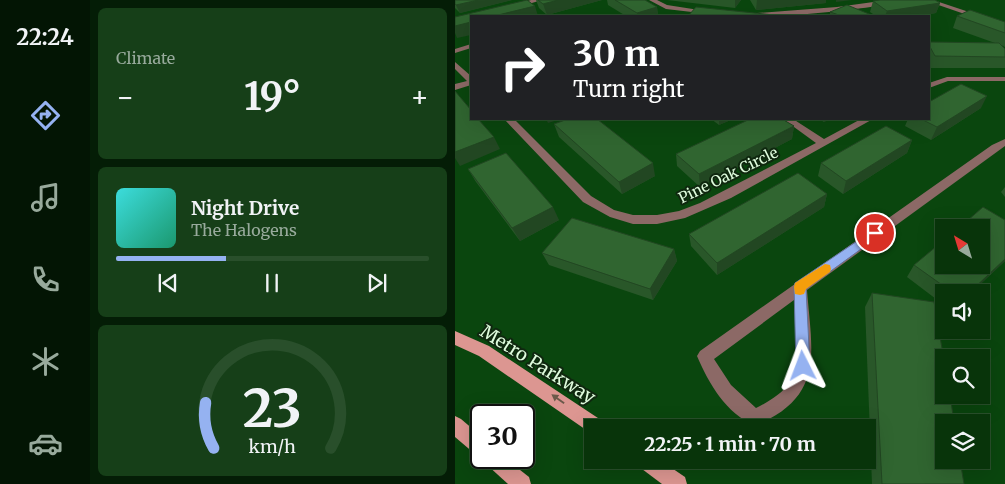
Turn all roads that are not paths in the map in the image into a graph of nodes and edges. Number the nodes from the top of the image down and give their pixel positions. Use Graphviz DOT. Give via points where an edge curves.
graph roads {
  1 [pos="539,0"];
  2 [pos="652,0"];
  3 [pos="901,0"];
  4 [pos="927,0"];
  5 [pos="512,7"];
  6 [pos="715,12"];
  7 [pos="799,14"];
  8 [pos="749,15"];
  9 [pos="1005,26"];
  10 [pos="470,46"];
  11 [pos="455,51"];
  12 [pos="455,64"];
  13 [pos="455,78"];
  14 [pos="470,79"];
  15 [pos="1005,79"];
  16 [pos="931,82"];
  17 [pos="455,87"];
  18 [pos="510,120"];
  19 [pos="788,120"];
  20 [pos="866,120"];
  21 [pos="1005,142"];
  22 [pos="823,143"];
  23 [pos="800,287"];
  24 [pos="455,338"];
  25 [pos="586,419"];
  26 [pos="455,425"];
  27 [pos="470,438"];
  28 [pos="505,469"];
  29 [pos="657,469"];
  30 [pos="522,484"];
  31 [pos="678,484"];
  1 -- 5 [label="street"];
  2 -- 6 [label="street" via="677,9"];
  3 -- 7 [label="street"];
  4 -- 9 [label="street"];
  7 -- 8 [label="street"];
  10 -- 11 [label="street"];
  12 -- 14 [label="street"];
  13 -- 14 [label="street"];
  14 -- 17 [label="street"];
  15 -- 16 [label="street" via="959,78"];
  18 -- 22 [label="street, Pine Oak Circle" via="597,208 640,220 672,218 702,208"];
  19 -- 22 [label="street"];
  20 -- 22 [label="street, Pine Oak Circle"];
  21 -- 23 [label="street"];
  23 -- 23 [label="street" via="705,356 710,368 742,411 755,417 770,410 797,387 803,366"];
  25 -- 24 [label="main road, Metro Parkway, one-way" via="484,351"];
  26 -- 27 [label="main road"];
  28 -- 30 [label="main road"];
  29 -- 31 [label="main road"];
}
